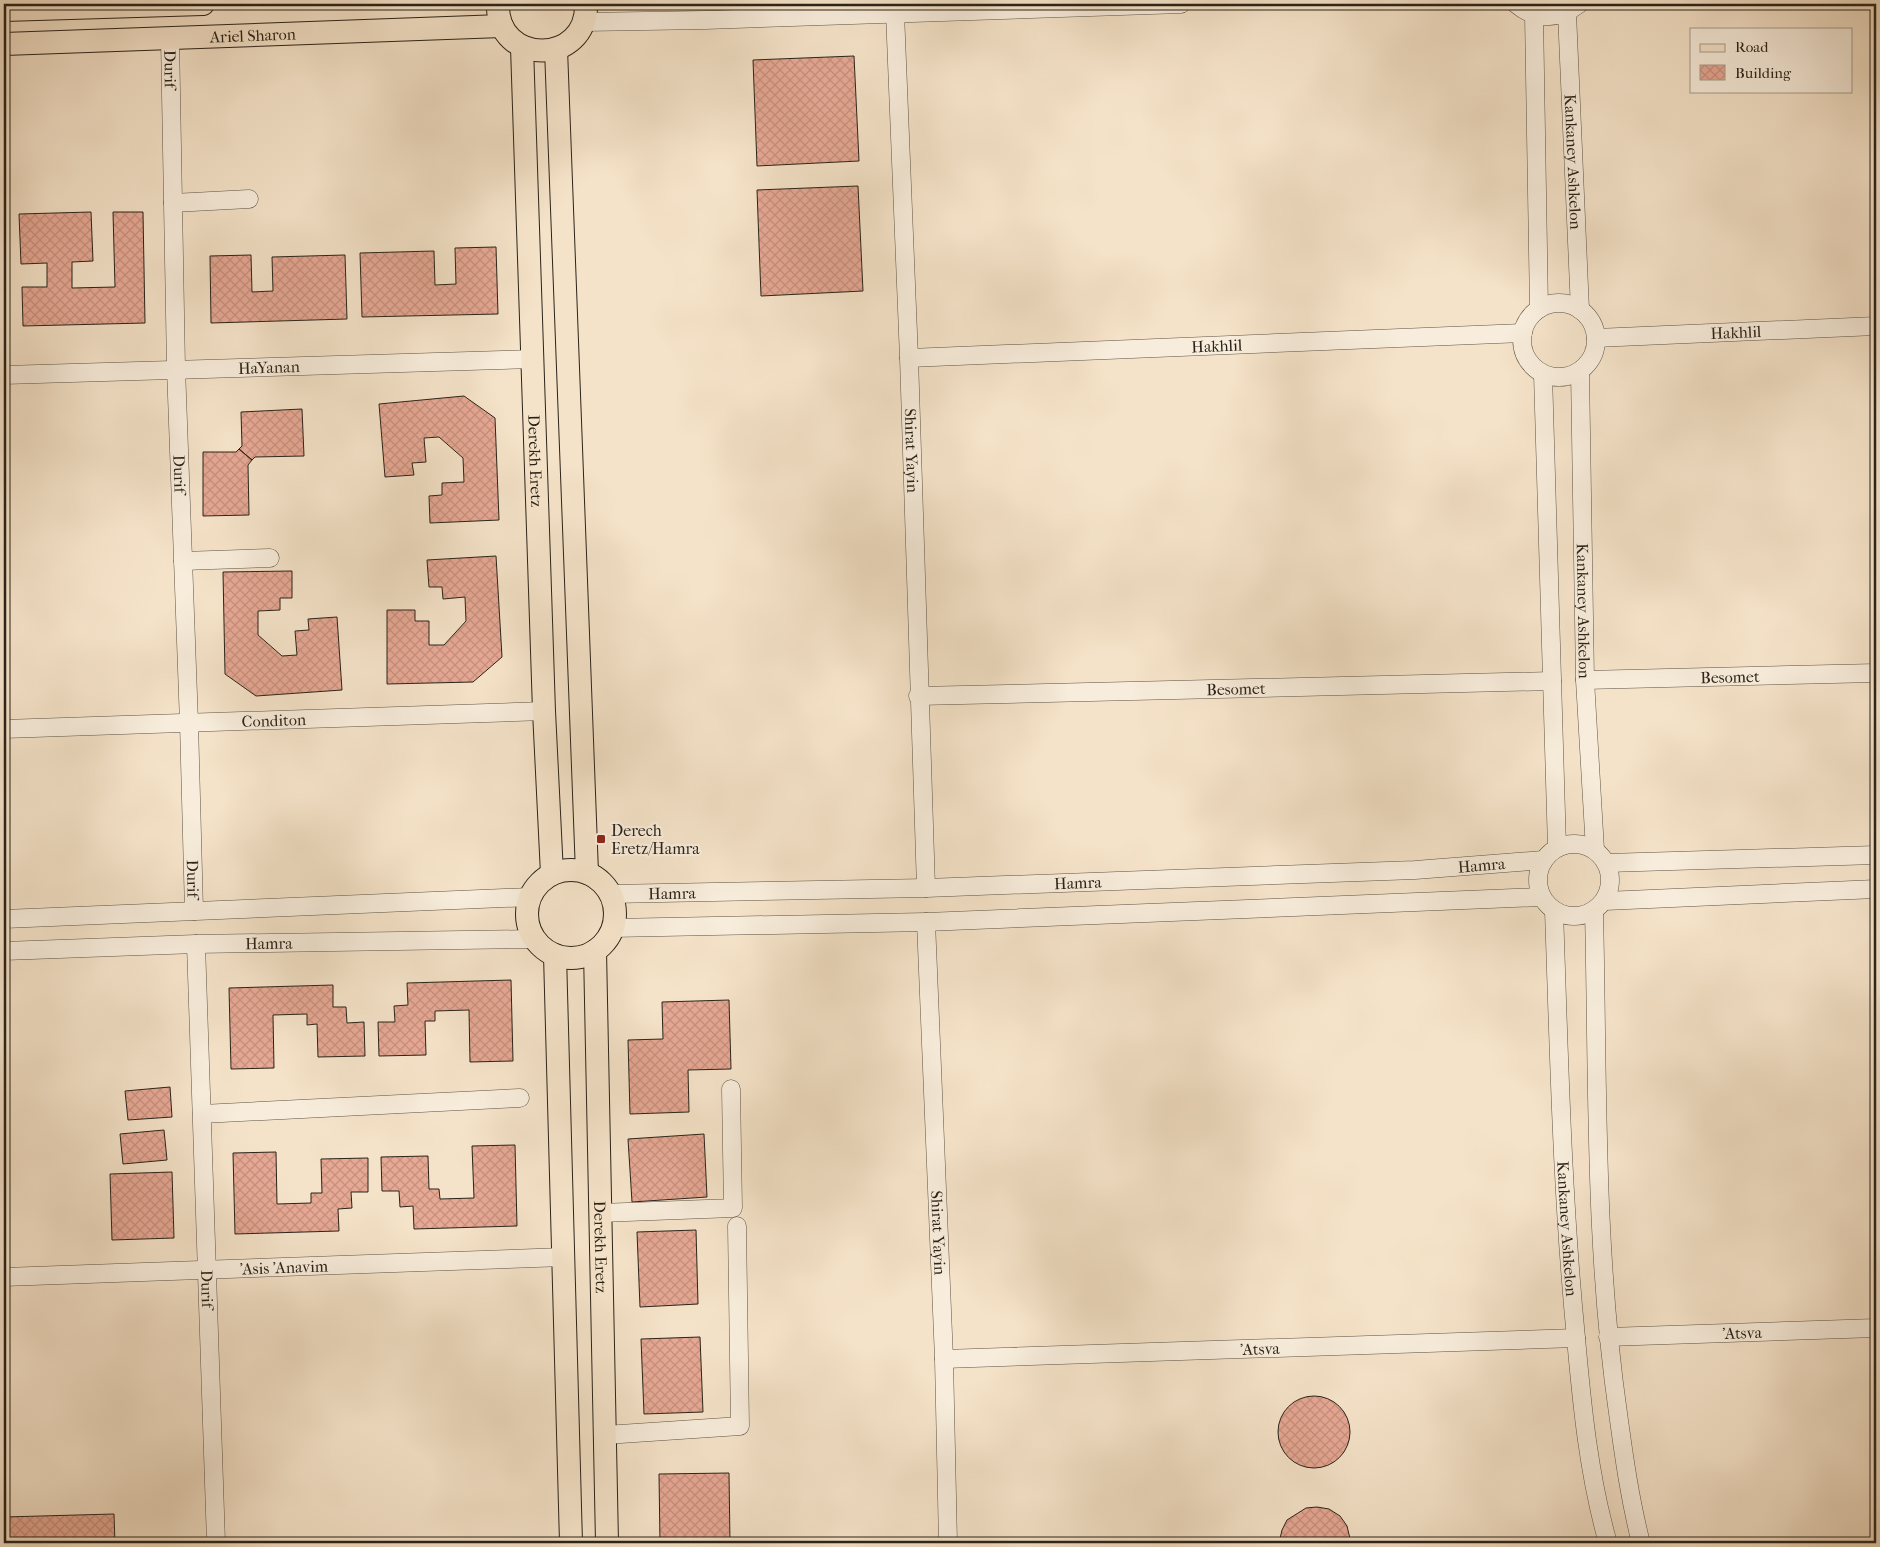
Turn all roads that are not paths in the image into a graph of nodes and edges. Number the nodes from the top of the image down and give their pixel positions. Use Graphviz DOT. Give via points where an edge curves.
graph roads {
  1 [pos="203,4"];
  2 [pos="498,4"];
  3 [pos="1181,4"];
  4 [pos="1516,4"];
  5 [pos="1573,8"];
  6 [pos="4,10"];
  7 [pos="585,13"];
  8 [pos="895,13"];
  9 [pos="1534,16"];
  10 [pos="502,26"];
  11 [pos="170,38"];
  12 [pos="4,44"];
  13 [pos="522,46"];
  14 [pos="556,49"];
  15 [pos="249,199"];
  16 [pos="173,203"];
  17 [pos="1539,309"];
  18 [pos="1580,310"];
  19 [pos="1876,326"];
  20 [pos="1523,333"];
  21 [pos="1596,338"];
  22 [pos="910,358"];
  23 [pos="534,359"];
  24 [pos="176,368"];
  25 [pos="1580,371"];
  26 [pos="1543,374"];
  27 [pos="4,375"];
  28 [pos="270,558"];
  29 [pos="184,561"];
  30 [pos="1876,673"];
  31 [pos="1584,680"];
  32 [pos="1552,681"];
  33 [pos="918,696"];
  34 [pos="544,711"];
  35 [pos="189,723"];
  36 [pos="4,729"];
  37 [pos="1595,850"];
  38 [pos="1550,854"];
  39 [pos="1876,855"];
  40 [pos="1607,863"];
  41 [pos="587,873"];
  42 [pos="552,874"];
  43 [pos="926,888"];
  44 [pos="1876,889"];
  45 [pos="610,894"];
  46 [pos="530,897"];
  47 [pos="1541,897"];
  48 [pos="1600,906"];
  49 [pos="1554,910"];
  50 [pos="194,911"];
  51 [pos="4,919"];
  52 [pos="926,922"];
  53 [pos="612,928"];
  54 [pos="534,939"];
  55 [pos="196,944"];
  56 [pos="4,951"];
  57 [pos="595,951"];
  58 [pos="555,955"];
  59 [pos="731,1089"];
  60 [pos="520,1098"];
  61 [pos="202,1114"];
  62 [pos="600,1213"];
  63 [pos="737,1226"];
  64 [pos="564,1257"];
  65 [pos="207,1270"];
  66 [pos="4,1277"];
  67 [pos="1876,1328"];
  68 [pos="1608,1337"];
  69 [pos="1576,1338"];
  70 [pos="944,1360"];
  71 [pos="605,1435"];
  72 [pos="216,1543"];
  73 [pos="571,1543"];
  74 [pos="607,1543"];
  75 [pos="948,1543"];
  76 [pos="1608,1543"];
  77 [pos="1641,1543"];
  1 -- 6 [label="main road, Ariel Sharon"];
  2 -- 10 [label="main road"];
  3 -- 8 [label="street"];
  4 -- 9 [label="street"];
  5 -- 9 [label="street" via="1549,18"];
  5 -- 18 [label="street, Kankaney Ashkelon"];
  7 -- 8 [label="street"];
  7 -- 14 [label="main road" via="577,34"];
  8 -- 22 [label="street, Shirat Yayin"];
  9 -- 17 [label="street"];
  10 -- 11 [label="main road, Ariel Sharon"];
  10 -- 13 [label="main road" via="513,41"];
  11 -- 12 [label="main road, Ariel Sharon"];
  11 -- 16 [label="street, Durif"];
  13 -- 14 [label="main road" via="539,51"];
  13 -- 23 [label="main road, Derekh Eretz"];
  14 -- 41 [label="main road"];
  15 -- 16 [label="street"];
  16 -- 24 [label="street, Durif"];
  17 -- 18 [label="street" via="1560,303"];
  17 -- 20 [label="street"];
  18 -- 21 [label="street" via="1589,317"];
  19 -- 21 [label="street, Hakhlil"];
  20 -- 22 [label="street, Hakhlil"];
  20 -- 26 [label="street" via="1526,357"];
  21 -- 25 [label="street" via="1592,357"];
  22 -- 33 [label="street, Shirat Yayin"];
  23 -- 24 [label="street, HaYanan"];
  23 -- 34 [label="main road, Derekh Eretz"];
  24 -- 27 [label="street, HaYanan"];
  24 -- 29 [label="street, Durif"];
  25 -- 26 [label="street" via="1562,378"];
  25 -- 31 [label="street, Kankaney Ashkelon"];
  26 -- 32 [label="street, Kankaney Ashkelon"];
  28 -- 29 [label="street"];
  29 -- 35 [label="street, Durif"];
  30 -- 31 [label="street, Besomet"];
  31 -- 37 [label="street, Kankaney Ashkelon"];
  32 -- 33 [label="street, Besomet"];
  32 -- 38 [label="street, Kankaney Ashkelon"];
  33 -- 43 [label="street, Shirat Yayin"];
  34 -- 35 [label="street, Conditon"];
  34 -- 42 [label="main road, Derekh Eretz"];
  35 -- 36 [label="street, Conditon"];
  35 -- 50 [label="street, Durif"];
  37 -- 38 [label="street" via="1576,844"];
  37 -- 40 [label="street"];
  38 -- 43 [label="street, Hamra" via="1415,870"];
  38 -- 47 [label="street" via="1538,878"];
  39 -- 40 [label="street"];
  40 -- 48 [label="street" via="1611,882"];
  41 -- 42 [label="main road" via="563,871"];
  41 -- 45 [label="main road" via="604,885"];
  42 -- 46 [label="main road" via="535,888"];
  43 -- 45 [label="street, Hamra"];
  44 -- 48 [label="street"];
  45 -- 53 [label="main road" via="615,917"];
  46 -- 50 [label="street"];
  46 -- 54 [label="main road" via="526,911"];
  47 -- 49 [label="street"];
  47 -- 52 [label="street, Hamra"];
  48 -- 49 [label="street" via="1574,917"];
  48 -- 68 [label="street, Kankaney Ashkelon" via="1601,1254"];
  49 -- 69 [label="street, Kankaney Ashkelon" via="1567,1256"];
  50 -- 51 [label="street"];
  52 -- 53 [label="street, Hamra"];
  52 -- 70 [label="street, Shirat Yayin"];
  53 -- 57 [label="main road"];
  54 -- 55 [label="street, Hamra"];
  54 -- 58 [label="main road"];
  55 -- 56 [label="street, Hamra"];
  55 -- 61 [label="street, Durif"];
  57 -- 58 [label="main road" via="582,957"];
  57 -- 62 [label="main road, Derekh Eretz"];
  58 -- 64 [label="main road"];
  59 -- 62 [label="street" via="733,1208"];
  60 -- 61 [label="street"];
  61 -- 65 [label="street, Durif"];
  62 -- 71 [label="main road, Derekh Eretz"];
  63 -- 71 [label="street" via="740,1426"];
  64 -- 65 [label="street, 'Asis 'Anavim"];
  64 -- 73 [label="main road"];
  65 -- 66 [label="street, 'Asis 'Anavim"];
  65 -- 72 [label="street, Durif"];
  67 -- 68 [label="street, 'Atsva"];
  68 -- 77 [label="street, Kankaney Ashkelon" via="1630,1502"];
  69 -- 70 [label="street, 'Atsva"];
  69 -- 76 [label="street, Kankaney Ashkelon" via="1598,1508"];
  70 -- 75 [label="street, Shirat Yayin"];
  71 -- 74 [label="main road, Derekh Eretz"];
}
